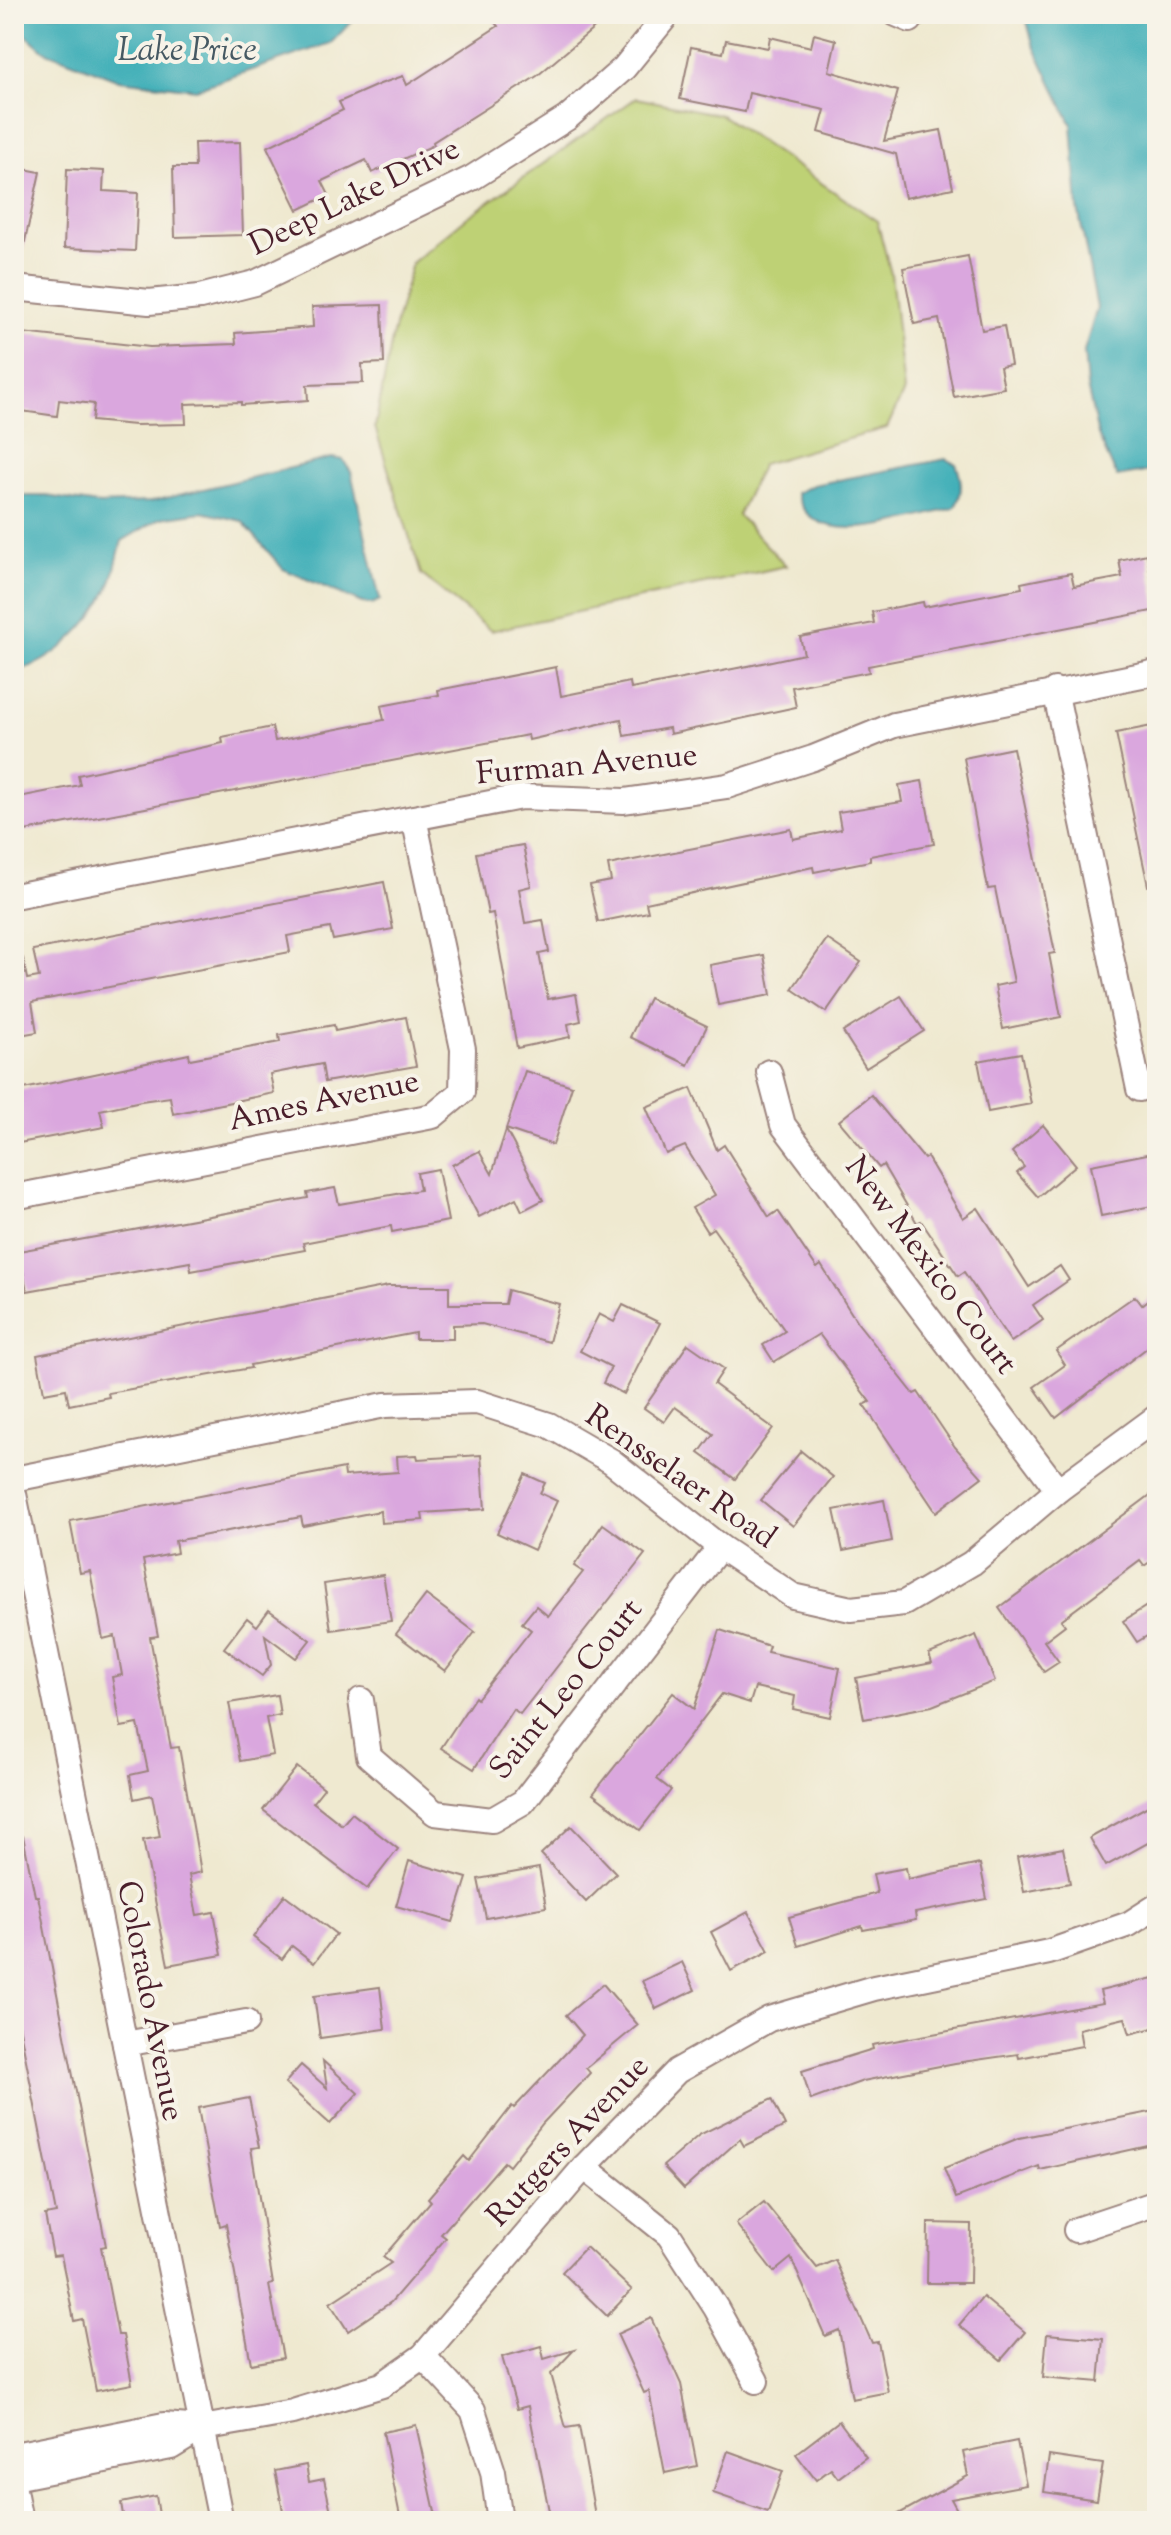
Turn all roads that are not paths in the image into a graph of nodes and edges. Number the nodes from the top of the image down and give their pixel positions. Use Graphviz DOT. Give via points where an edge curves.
graph roads {
  1 [pos="668,14"];
  2 [pos="14,288"];
  3 [pos="1157,672"];
  4 [pos="1055,690"];
  5 [pos="414,818"];
  6 [pos="14,896"];
  7 [pos="769,1072"];
  8 [pos="1139,1089"];
  9 [pos="14,1197"];
  10 [pos="1157,1417"];
  11 [pos="14,1479"];
  12 [pos="1058,1490"];
  13 [pos="14,1494"];
  14 [pos="720,1547"];
  15 [pos="361,1700"];
  16 [pos="1157,1906"];
  17 [pos="246,2022"];
  18 [pos="125,2044"];
  19 [pos="584,2167"];
  20 [pos="1157,2203"];
  21 [pos="1076,2230"];
  22 [pos="423,2356"];
  23 [pos="756,2381"];
  24 [pos="202,2428"];
  25 [pos="14,2455"];
  26 [pos="14,2478"];
  27 [pos="14,2490"];
  28 [pos="20,2521"];
  29 [pos="221,2521"];
  30 [pos="500,2521"];
  1 -- 2 [label="street, Deep Lake Drive" via="624,68 567,118 472,178 255,283 200,297 149,302"];
  3 -- 4 [label="street, Furman Avenue"];
  4 -- 5 [label="street, Furman Avenue" via="894,725 727,786 624,801 521,797"];
  4 -- 8 [label="street"];
  5 -- 6 [label="street, Furman Avenue"];
  5 -- 9 [label="street, Ames Avenue" via="463,1049 462,1092 433,1116"];
  7 -- 12 [label="street, New Mexico Court" via="783,1125"];
  10 -- 12 [label="street, Rensselaer Road"];
  11 -- 14 [label="street, Rensselaer Road" via="385,1405 477,1402 549,1425 611,1461"];
  12 -- 14 [label="street, Rensselaer Road" via="972,1563 904,1603 851,1609 793,1596"];
  13 -- 18 [label="street, Colorado Avenue"];
  14 -- 15 [label="street, Saint Leo Court" via="523,1802 492,1820 435,1813 369,1756"];
  16 -- 19 [label="street, Rutgers Avenue" via="1129,1924 1049,1952 874,1988 769,2019 677,2071"];
  17 -- 18 [label="street"];
  18 -- 24 [label="street, Colorado Avenue"];
  19 -- 22 [label="street, Rutgers Avenue"];
  19 -- 23 [label="street" via="669,2235"];
  20 -- 21 [label="street"];
  22 -- 24 [label="street, Rutgers Avenue" via="382,2385 293,2412"];
  22 -- 30 [label="street" via="473,2410 493,2472"];
  24 -- 25 [label="street, Rutgers Avenue" via="164,2425"];
  24 -- 26 [label="street, Rutgers Avenue" via="171,2447"];
  24 -- 29 [label="street, Colorado Avenue"];
  27 -- 28 [label="street"];
}
